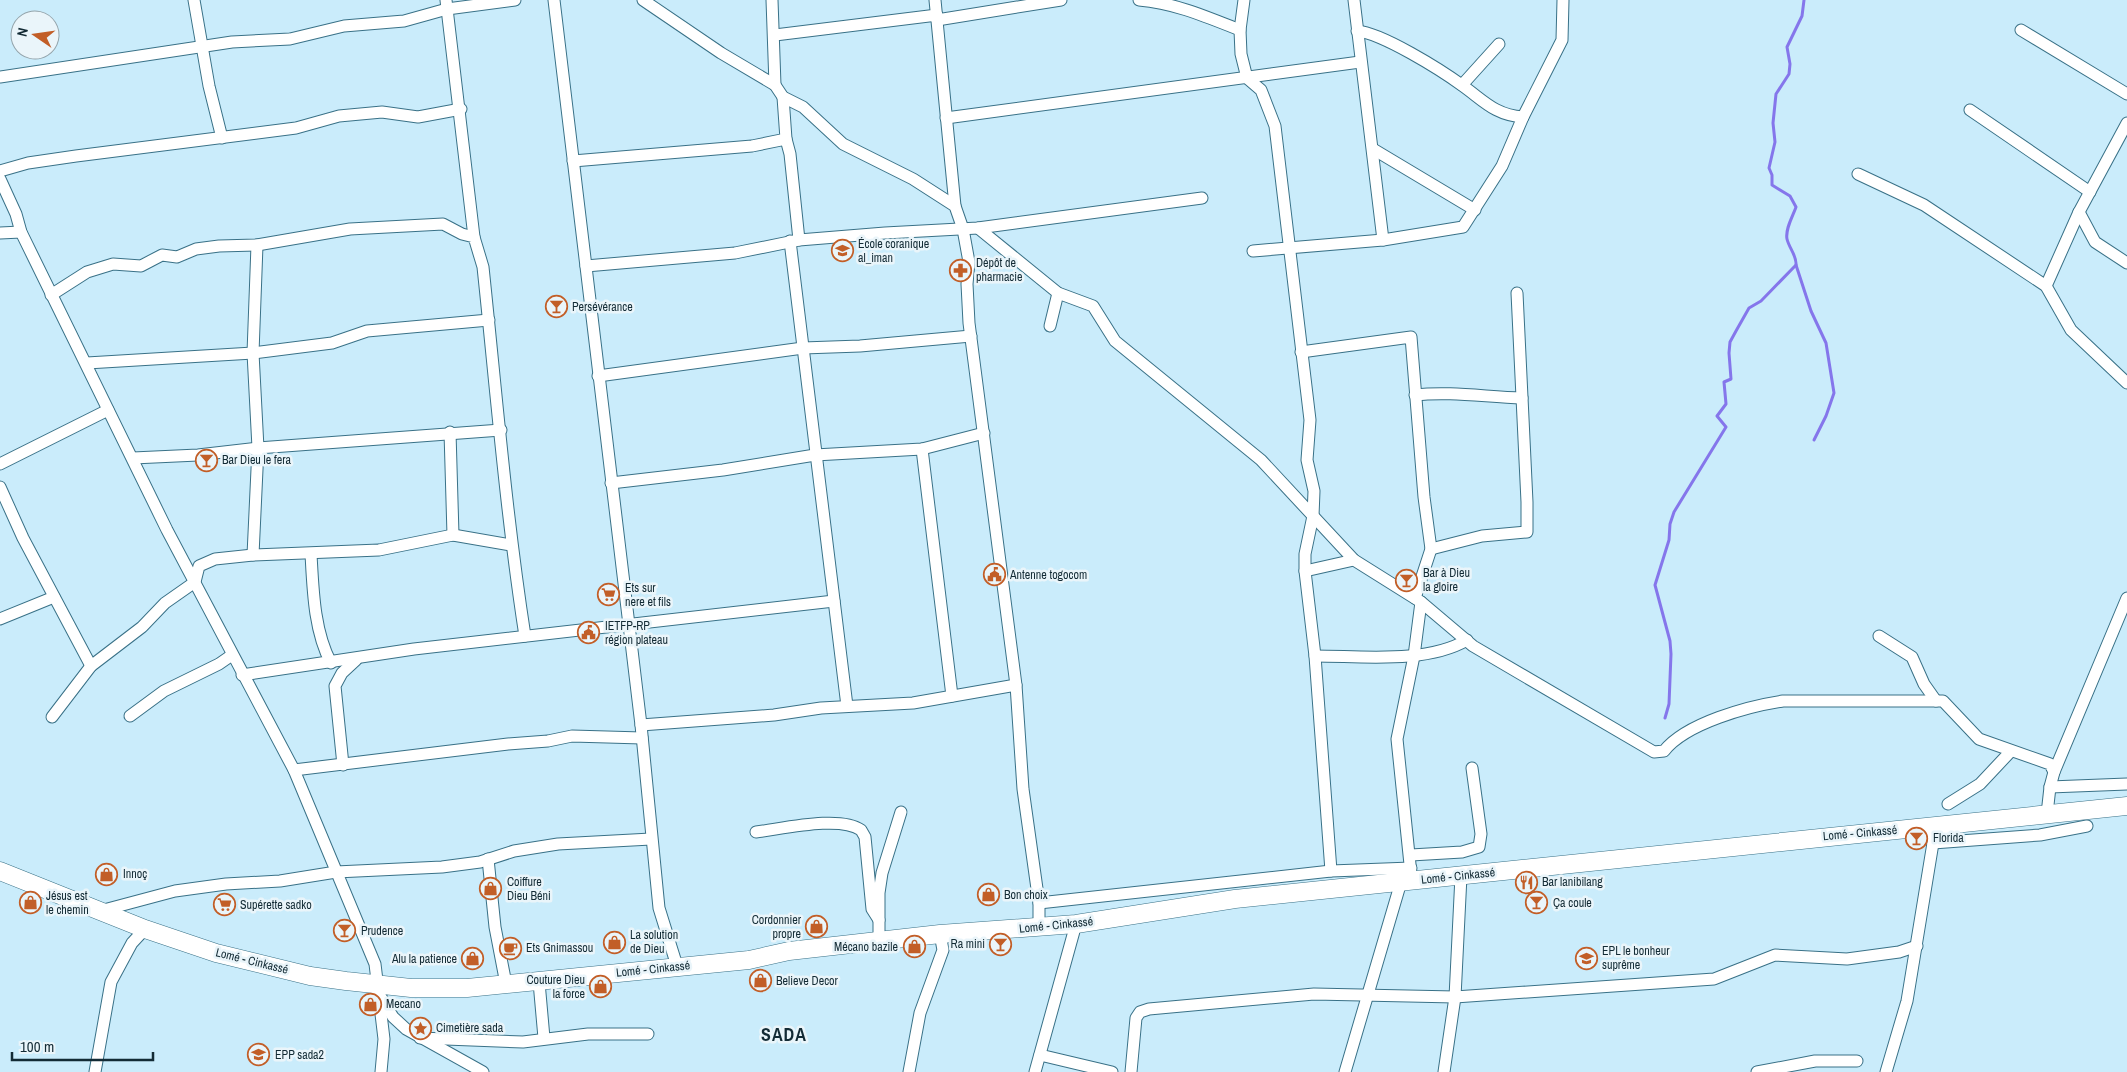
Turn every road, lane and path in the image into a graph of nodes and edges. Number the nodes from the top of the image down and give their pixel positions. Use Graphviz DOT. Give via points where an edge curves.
graph roads {
  1 [pos="194,0"];
  2 [pos="515,0"];
  3 [pos="554,0"];
  4 [pos="643,0"];
  5 [pos="772,0"];
  6 [pos="935,0"];
  7 [pos="1061,0"];
  8 [pos="1139,0"];
  9 [pos="1244,0"];
  10 [pos="1354,0"];
  11 [pos="1564,0"];
  12 [pos="1160,1"];
  13 [pos="447,4"];
  14 [pos="937,17"];
  15 [pos="1240,30"];
  16 [pos="2022,30"];
  17 [pos="1357,31"];
  18 [pos="775,35"];
  19 [pos="1499,44"];
  20 [pos="201,47"];
  21 [pos="1360,62"];
  22 [pos="0,78"];
  23 [pos="1247,78"];
  24 [pos="775,84"];
  25 [pos="1462,85"];
  26 [pos="2127,94"];
  27 [pos="784,97"];
  28 [pos="461,109"];
  29 [pos="1970,110"];
  30 [pos="1523,117"];
  31 [pos="946,118"];
  32 [pos="2127,123"];
  33 [pos="222,138"];
  34 [pos="786,139"];
  35 [pos="1372,149"];
  36 [pos="573,162"];
  37 [pos="0,171"];
  38 [pos="1858,174"];
  39 [pos="0,179"];
  40 [pos="2090,192"];
  41 [pos="1202,198"];
  42 [pos="955,206"];
  43 [pos="1475,210"];
  44 [pos="2079,212"];
  45 [pos="978,228"];
  46 [pos="963,229"];
  47 [pos="21,232"];
  48 [pos="0,233"];
  49 [pos="474,237"];
  50 [pos="795,240"];
  51 [pos="1384,240"];
  52 [pos="257,245"];
  53 [pos="1290,247"];
  54 [pos="1253,251"];
  55 [pos="2127,263"];
  56 [pos="586,266"];
  57 [pos="2046,286"];
  58 [pos="1058,293"];
  59 [pos="1517,293"];
  60 [pos="51,295"];
  61 [pos="489,320"];
  62 [pos="1050,326"];
  63 [pos="971,336"];
  64 [pos="803,348"];
  65 [pos="1301,352"];
  66 [pos="252,353"];
  67 [pos="87,363"];
  68 [pos="598,376"];
  69 [pos="2127,383"];
  70 [pos="1415,395"];
  71 [pos="1522,398"];
  72 [pos="108,410"];
  73 [pos="501,430"];
  74 [pos="450,432"];
  75 [pos="984,433"];
  76 [pos="258,448"];
  77 [pos="922,449"];
  78 [pos="815,455"];
  79 [pos="133,458"];
  80 [pos="0,464"];
  81 [pos="611,483"];
  82 [pos="0,487"];
  83 [pos="1313,516"];
  84 [pos="453,535"];
  85 [pos="511,545"];
  86 [pos="1430,549"];
  87 [pos="311,554"];
  88 [pos="253,555"];
  89 [pos="1354,560"];
  90 [pos="1305,571"];
  91 [pos="195,582"];
  92 [pos="54,597"];
  93 [pos="2127,598"];
  94 [pos="1418,600"];
  95 [pos="834,601"];
  96 [pos="0,619"];
  97 [pos="627,624"];
  98 [pos="525,636"];
  99 [pos="1879,636"];
  100 [pos="1467,640"];
  101 [pos="232,655"];
  102 [pos="1315,656"];
  103 [pos="1414,656"];
  104 [pos="358,659"];
  105 [pos="330,663"];
  106 [pos="91,666"];
  107 [pos="242,675"];
  108 [pos="1016,685"];
  109 [pos="952,696"];
  110 [pos="1936,701"];
  111 [pos="847,706"];
  112 [pos="52,716"];
  113 [pos="130,716"];
  114 [pos="641,725"];
  115 [pos="642,738"];
  116 [pos="2012,750"];
  117 [pos="343,765"];
  118 [pos="1472,768"];
  119 [pos="294,770"];
  120 [pos="2054,772"];
  121 [pos="2127,784"];
  122 [pos="2050,787"];
  123 [pos="1948,804"];
  124 [pos="2127,806"];
  125 [pos="901,812"];
  126 [pos="2047,814"];
  127 [pos="2087,826"];
  128 [pos="756,832"];
  129 [pos="1934,834"];
  130 [pos="651,839"];
  131 [pos="1411,855"];
  132 [pos="488,859"];
  133 [pos="0,871"];
  134 [pos="1331,871"];
  135 [pos="336,872"];
  136 [pos="1461,876"];
  137 [pos="1408,877"];
  138 [pos="1242,880"];
  139 [pos="1235,900"];
  140 [pos="1039,903"];
  141 [pos="99,911"];
  142 [pos="879,920"];
  143 [pos="1076,924"];
  144 [pos="1039,928"];
  145 [pos="145,929"];
  146 [pos="940,934"];
  147 [pos="879,941"];
  148 [pos="1917,946"];
  149 [pos="677,966"];
  150 [pos="539,982"];
  151 [pos="506,984"];
  152 [pos="379,989"];
  153 [pos="1370,994"];
  154 [pos="1455,997"];
  155 [pos="648,1034"];
  156 [pos="420,1038"];
  157 [pos="544,1038"];
  158 [pos="1040,1055"];
  159 [pos="1857,1062"];
  160 [pos="95,1072"];
  161 [pos="381,1072"];
  162 [pos="483,1072"];
  163 [pos="909,1072"];
  164 [pos="1035,1072"];
  165 [pos="1112,1072"];
  166 [pos="1131,1072"];
  167 [pos="1345,1072"];
  168 [pos="1444,1072"];
  169 [pos="1757,1072"];
  170 [pos="1886,1072"];
  1 -- 20 [label="street"];
  2 -- 13 [label="street"];
  3 -- 36 [label="street"];
  4 -- 24 [label="street" via="721,53"];
  5 -- 18 [label="street"];
  6 -- 14 [label="street"];
  7 -- 14 [label="street"];
  8 -- 12 [label="street"];
  9 -- 15 [label="street"];
  10 -- 17 [label="street"];
  11 -- 30 [label="street" via="1562,40"];
  12 -- 15 [label="street"];
  13 -- 20 [label="street" via="404,21 344,26 290,39"];
  13 -- 28 [label="street"];
  14 -- 18 [label="street"];
  14 -- 31 [label="street"];
  15 -- 23 [label="street"];
  16 -- 26 [label="street"];
  17 -- 21 [label="street"];
  17 -- 25 [label="street" via="1379,36"];
  18 -- 24 [label="street"];
  19 -- 25 [label="street"];
  20 -- 22 [label="street"];
  20 -- 33 [label="street"];
  21 -- 23 [label="street"];
  21 -- 35 [label="street"];
  23 -- 31 [label="street"];
  23 -- 53 [label="street" via="1261,90 1275,126"];
  24 -- 27 [label="street"];
  25 -- 30 [label="street" via="1499,113"];
  27 -- 34 [label="street"];
  27 -- 42 [label="street" via="803,106 843,144 913,178"];
  28 -- 33 [label="street" via="418,117 382,112 339,116 296,128"];
  28 -- 49 [label="street"];
  29 -- 40 [label="street"];
  30 -- 43 [label="street" via="1502,166"];
  31 -- 42 [label="street"];
  32 -- 40 [label="street"];
  33 -- 37 [label="street" via="28,163"];
  34 -- 36 [label="street" via="752,146"];
  34 -- 50 [label="street" via="790,154"];
  35 -- 43 [label="street"];
  35 -- 51 [label="street"];
  36 -- 56 [label="street"];
  38 -- 57 [label="street" via="1924,205"];
  39 -- 47 [label="street"];
  40 -- 44 [label="street"];
  41 -- 45 [label="street"];
  42 -- 46 [label="street"];
  43 -- 51 [label="street" via="1463,227"];
  44 -- 55 [label="street" via="2095,242"];
  44 -- 57 [label="street"];
  45 -- 46 [label="street"];
  45 -- 58 [label="street"];
  46 -- 50 [label="street"];
  46 -- 63 [label="street" via="969,262 967,284"];
  47 -- 48 [label="street"];
  47 -- 60 [label="street"];
  49 -- 52 [label="street" via="443,224 350,229"];
  49 -- 61 [label="street" via="483,266"];
  50 -- 56 [label="street" via="735,253"];
  50 -- 64 [label="street"];
  51 -- 53 [label="street"];
  52 -- 60 [label="street" via="219,246 176,257 162,255 142,266 113,264 87,272"];
  52 -- 66 [label="street"];
  53 -- 54 [label="street"];
  53 -- 65 [label="street"];
  56 -- 68 [label="street"];
  57 -- 69 [label="street" via="2071,330"];
  58 -- 62 [label="street"];
  58 -- 83 [label="street" via="1093,306 1115,341 1261,460"];
  59 -- 71 [label="street"];
  60 -- 67 [label="street"];
  61 -- 66 [label="street" via="367,331 332,343"];
  61 -- 73 [label="street"];
  63 -- 64 [label="street"];
  63 -- 75 [label="street"];
  64 -- 68 [label="street"];
  64 -- 78 [label="street"];
  65 -- 70 [label="street" via="1411,337"];
  65 -- 83 [label="street" via="1310,420 1307,460 1314,491"];
  66 -- 67 [label="street"];
  66 -- 76 [label="street"];
  67 -- 72 [label="street"];
  68 -- 81 [label="street"];
  70 -- 71 [label="street" via="1443,392"];
  70 -- 86 [label="street"];
  71 -- 86 [label="street" via="1527,532 1482,536"];
  72 -- 79 [label="street"];
  72 -- 80 [label="street"];
  73 -- 74 [label="street"];
  73 -- 85 [label="street"];
  74 -- 76 [label="street"];
  74 -- 84 [label="street"];
  75 -- 77 [label="street"];
  75 -- 108 [label="street"];
  76 -- 79 [label="street" via="198,456"];
  76 -- 88 [label="street"];
  77 -- 78 [label="street"];
  77 -- 109 [label="street"];
  78 -- 81 [label="street"];
  78 -- 95 [label="street"];
  79 -- 91 [label="street"];
  81 -- 97 [label="street"];
  82 -- 92 [label="street"];
  83 -- 89 [label="street"];
  83 -- 90 [label="street" via="1306,543"];
  84 -- 85 [label="street"];
  84 -- 87 [label="street" via="379,550"];
  85 -- 98 [label="street"];
  86 -- 94 [label="street"];
  87 -- 88 [label="street"];
  87 -- 105 [label="street" via="314,606 324,651"];
  88 -- 91 [label="street" via="215,559 199,566"];
  89 -- 90 [label="street"];
  89 -- 94 [label="street"];
  90 -- 102 [label="street"];
  91 -- 101 [label="street"];
  91 -- 106 [label="street"];
  92 -- 96 [label="street"];
  92 -- 106 [label="street"];
  93 -- 120 [label="street"];
  94 -- 100 [label="street"];
  94 -- 103 [label="street"];
  95 -- 97 [label="street"];
  95 -- 111 [label="street"];
  97 -- 98 [label="street"];
  97 -- 114 [label="street"];
  98 -- 104 [label="street"];
  99 -- 110 [label="street" via="1912,657"];
  100 -- 103 [label="street" via="1452,650"];
  100 -- 110 [label="street" via="1524,677 1659,753 1688,731 1761,704 1783,701"];
  101 -- 107 [label="street"];
  101 -- 113 [label="street" via="220,664 164,690"];
  102 -- 103 [label="street"];
  102 -- 134 [label="street"];
  103 -- 131 [label="street" via="1397,739"];
  104 -- 105 [label="street"];
  104 -- 117 [label="street" via="342,673 336,686"];
  105 -- 107 [label="street"];
  106 -- 112 [label="street"];
  107 -- 119 [label="street"];
  108 -- 109 [label="street"];
  108 -- 140 [label="street" via="1023,789"];
  109 -- 111 [label="street" via="913,703"];
  110 -- 116 [label="street" via="1943,701 1978,739"];
  111 -- 114 [label="street"];
  114 -- 115 [label="street"];
  115 -- 117 [label="street" via="572,736 548,742"];
  115 -- 130 [label="street"];
  116 -- 120 [label="street" via="2050,764"];
  116 -- 123 [label="street" via="1980,784"];
  117 -- 119 [label="street"];
  118 -- 131 [label="street" via="1481,834 1479,847 1462,852"];
  119 -- 135 [label="street"];
  120 -- 122 [label="street"];
  121 -- 122 [label="street"];
  122 -- 126 [label="street"];
  124 -- 126 [label="highway, Lomé - Cinkassé"];
  125 -- 142 [label="street" via="882,874"];
  126 -- 129 [label="highway, Lomé - Cinkassé"];
  127 -- 129 [label="street" via="2040,835"];
  128 -- 142 [label="street" via="827,823 845,823 861,830 865,837 872,909"];
  129 -- 136 [label="highway, Lomé - Cinkassé"];
  129 -- 148 [label="street"];
  130 -- 132 [label="street" via="558,844"];
  130 -- 149 [label="street" via="659,908"];
  131 -- 137 [label="street"];
  132 -- 135 [label="street" via="426,868"];
  132 -- 151 [label="street" via="494,919"];
  133 -- 141 [label="highway, Lomé - Cinkassé"];
  134 -- 137 [label="street"];
  134 -- 138 [label="street"];
  135 -- 141 [label="street" via="175,891"];
  135 -- 152 [label="street" via="375,964"];
  136 -- 137 [label="highway, Lomé - Cinkassé"];
  136 -- 154 [label="street"];
  137 -- 139 [label="highway, Lomé - Cinkassé"];
  137 -- 153 [label="street"];
  138 -- 139 [label="street"];
  138 -- 140 [label="street"];
  139 -- 143 [label="highway, Lomé - Cinkassé"];
  140 -- 144 [label="street"];
  141 -- 145 [label="highway, Lomé - Cinkassé"];
  142 -- 147 [label="street"];
  143 -- 144 [label="highway, Lomé - Cinkassé"];
  143 -- 158 [label="street"];
  144 -- 146 [label="highway, Lomé - Cinkassé"];
  145 -- 152 [label="highway, Lomé - Cinkassé" via="241,960"];
  145 -- 160 [label="street" via="132,943 111,982"];
  146 -- 147 [label="highway, Lomé - Cinkassé"];
  146 -- 163 [label="street" via="943,950 920,1013"];
  147 -- 149 [label="highway, Lomé - Cinkassé" via="789,951 748,960"];
  148 -- 154 [label="street" via="1848,959 1775,955 1714,978"];
  148 -- 170 [label="street" via="1907,1001"];
  149 -- 150 [label="highway, Lomé - Cinkassé"];
  150 -- 151 [label="highway, Lomé - Cinkassé"];
  150 -- 157 [label="street"];
  151 -- 152 [label="highway, Lomé - Cinkassé"];
  152 -- 156 [label="street" via="393,1017"];
  152 -- 161 [label="street" via="384,1039"];
  153 -- 154 [label="street"];
  153 -- 166 [label="street" via="1314,994 1149,1009 1140,1012 1136,1018"];
  153 -- 167 [label="street"];
  154 -- 168 [label="street"];
  155 -- 157 [label="street"];
  156 -- 157 [label="street" via="523,1042"];
  156 -- 162 [label="street"];
  158 -- 164 [label="street"];
  158 -- 165 [label="street"];
  159 -- 169 [label="street" via="1815,1061"];
}
